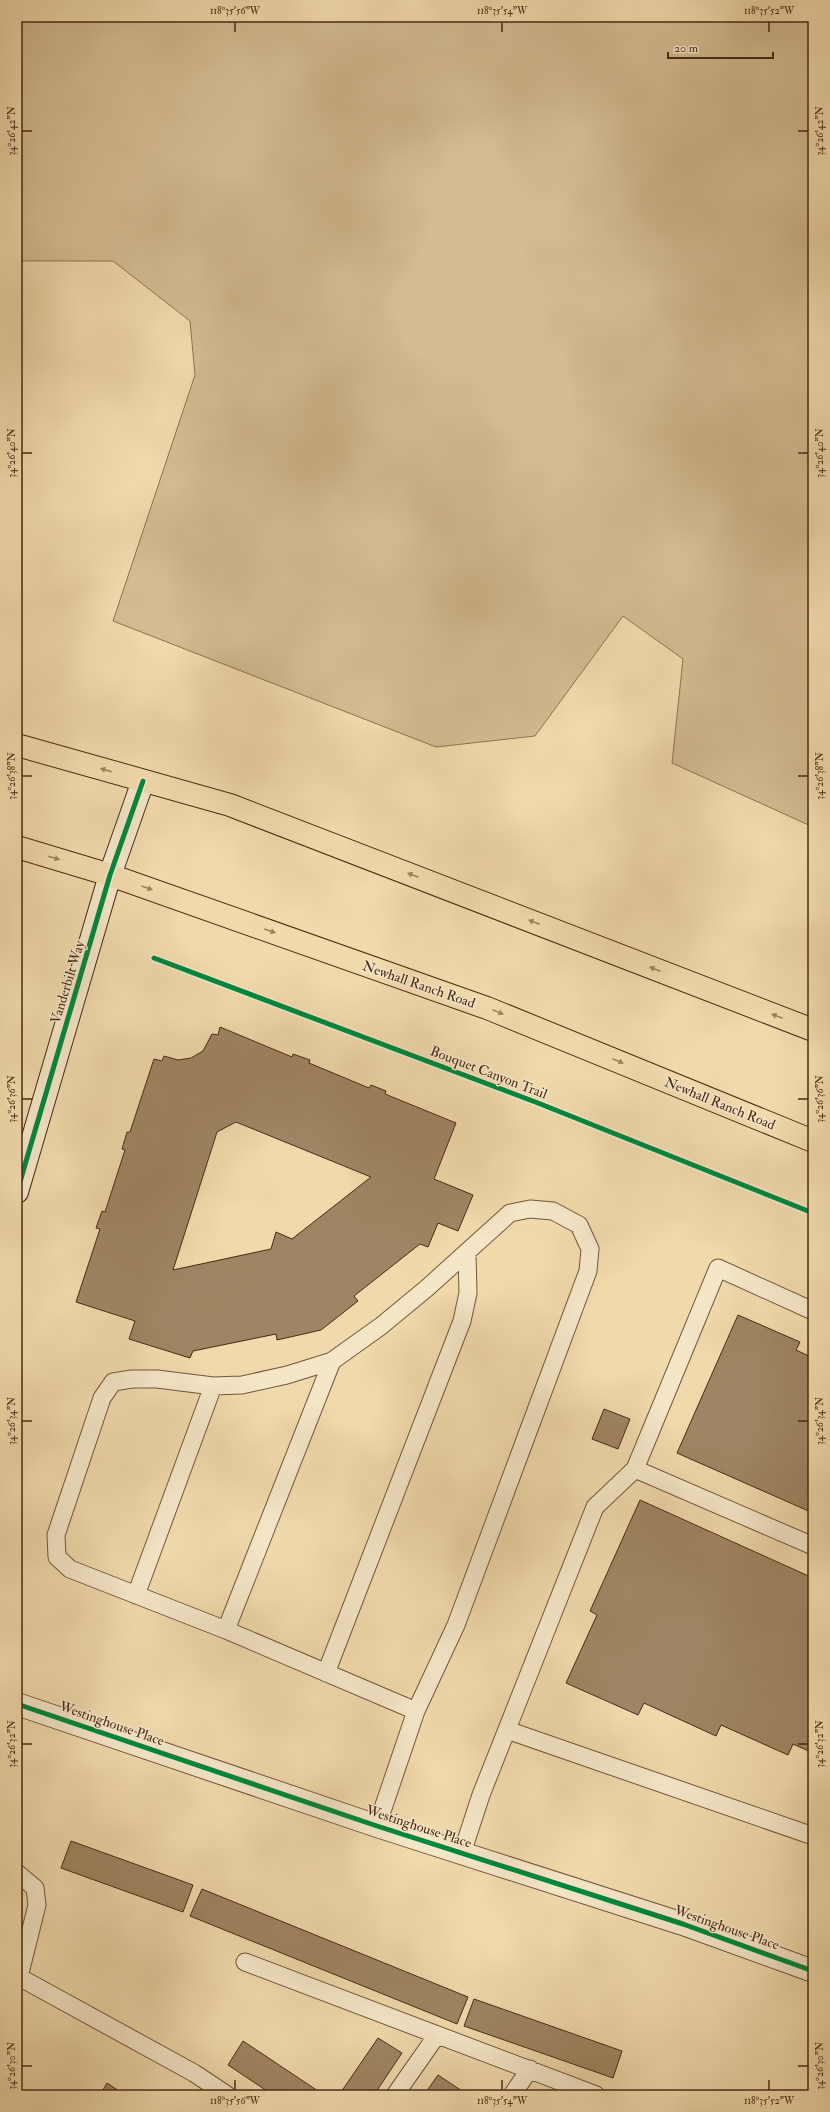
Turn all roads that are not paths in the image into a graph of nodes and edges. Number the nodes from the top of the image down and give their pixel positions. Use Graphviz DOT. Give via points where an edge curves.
graph roads {
  1 [pos="17,745"];
  2 [pos="143,781"];
  3 [pos="17,847"];
  4 [pos="110,875"];
  5 [pos="813,1030"];
  6 [pos="813,1141"];
  7 [pos="17,1192"];
  8 [pos="467,1254"];
  9 [pos="813,1311"];
  10 [pos="332,1361"];
  11 [pos="213,1386"];
  12 [pos="635,1469"];
  13 [pos="813,1546"];
  14 [pos="136,1594"];
  15 [pos="226,1630"];
  16 [pos="326,1673"];
  17 [pos="17,1704"];
  18 [pos="416,1711"];
  19 [pos="507,1730"];
  20 [pos="377,1826"];
  21 [pos="813,1836"];
  22 [pos="462,1853"];
  23 [pos="17,1874"];
  24 [pos="245,1962"];
  25 [pos="813,1971"];
  26 [pos="18,1977"];
  27 [pos="437,2035"];
  28 [pos="530,2070"];
  29 [pos="228,2095"];
  30 [pos="395,2095"];
  31 [pos="512,2095"];
  32 [pos="596,2095"];
  2 -- 1 [label="main road, one-way"];
  2 -- 4 [label="street, Vanderbilt Way"];
  5 -- 2 [label="main road, one-way" via="230,805"];
  3 -- 4 [label="main road, Newhall Ranch Road, one-way"];
  4 -- 6 [label="main road, Newhall Ranch Road, one-way" via="487,1008"];
  4 -- 7 [label="street, Vanderbilt Way"];
  8 -- 10 [label="lane" via="381,1326"];
  8 -- 16 [label="lane" via="468,1293 462,1321"];
  8 -- 18 [label="lane" via="510,1212 530,1209 553,1211 579,1225 590,1249 588,1271 458,1618"];
  9 -- 12 [label="lane" via="718,1268"];
  10 -- 11 [label="lane" via="242,1385"];
  10 -- 15 [label="lane"];
  11 -- 14 [label="lane"];
  11 -- 14 [label="lane" via="157,1379 132,1379 113,1382 102,1398 56,1535 57,1557 70,1569"];
  12 -- 13 [label="lane"];
  12 -- 19 [label="lane" via="595,1508"];
  14 -- 15 [label="lane"];
  15 -- 16 [label="lane"];
  16 -- 18 [label="lane"];
  17 -- 20 [label="street, Westinghouse Place"];
  18 -- 20 [label="lane"];
  19 -- 21 [label="lane"];
  19 -- 22 [label="lane" via="481,1795"];
  20 -- 22 [label="street, Westinghouse Place"];
  22 -- 25 [label="street, Westinghouse Place" via="682,1924"];
  23 -- 26 [label="lane" via="35,1888 37,1905"];
  24 -- 27 [label="lane"];
  26 -- 29 [label="lane" via="194,2073"];
  27 -- 28 [label="lane"];
  27 -- 30 [label="lane"];
  28 -- 31 [label="lane"];
  28 -- 32 [label="lane"];
}
